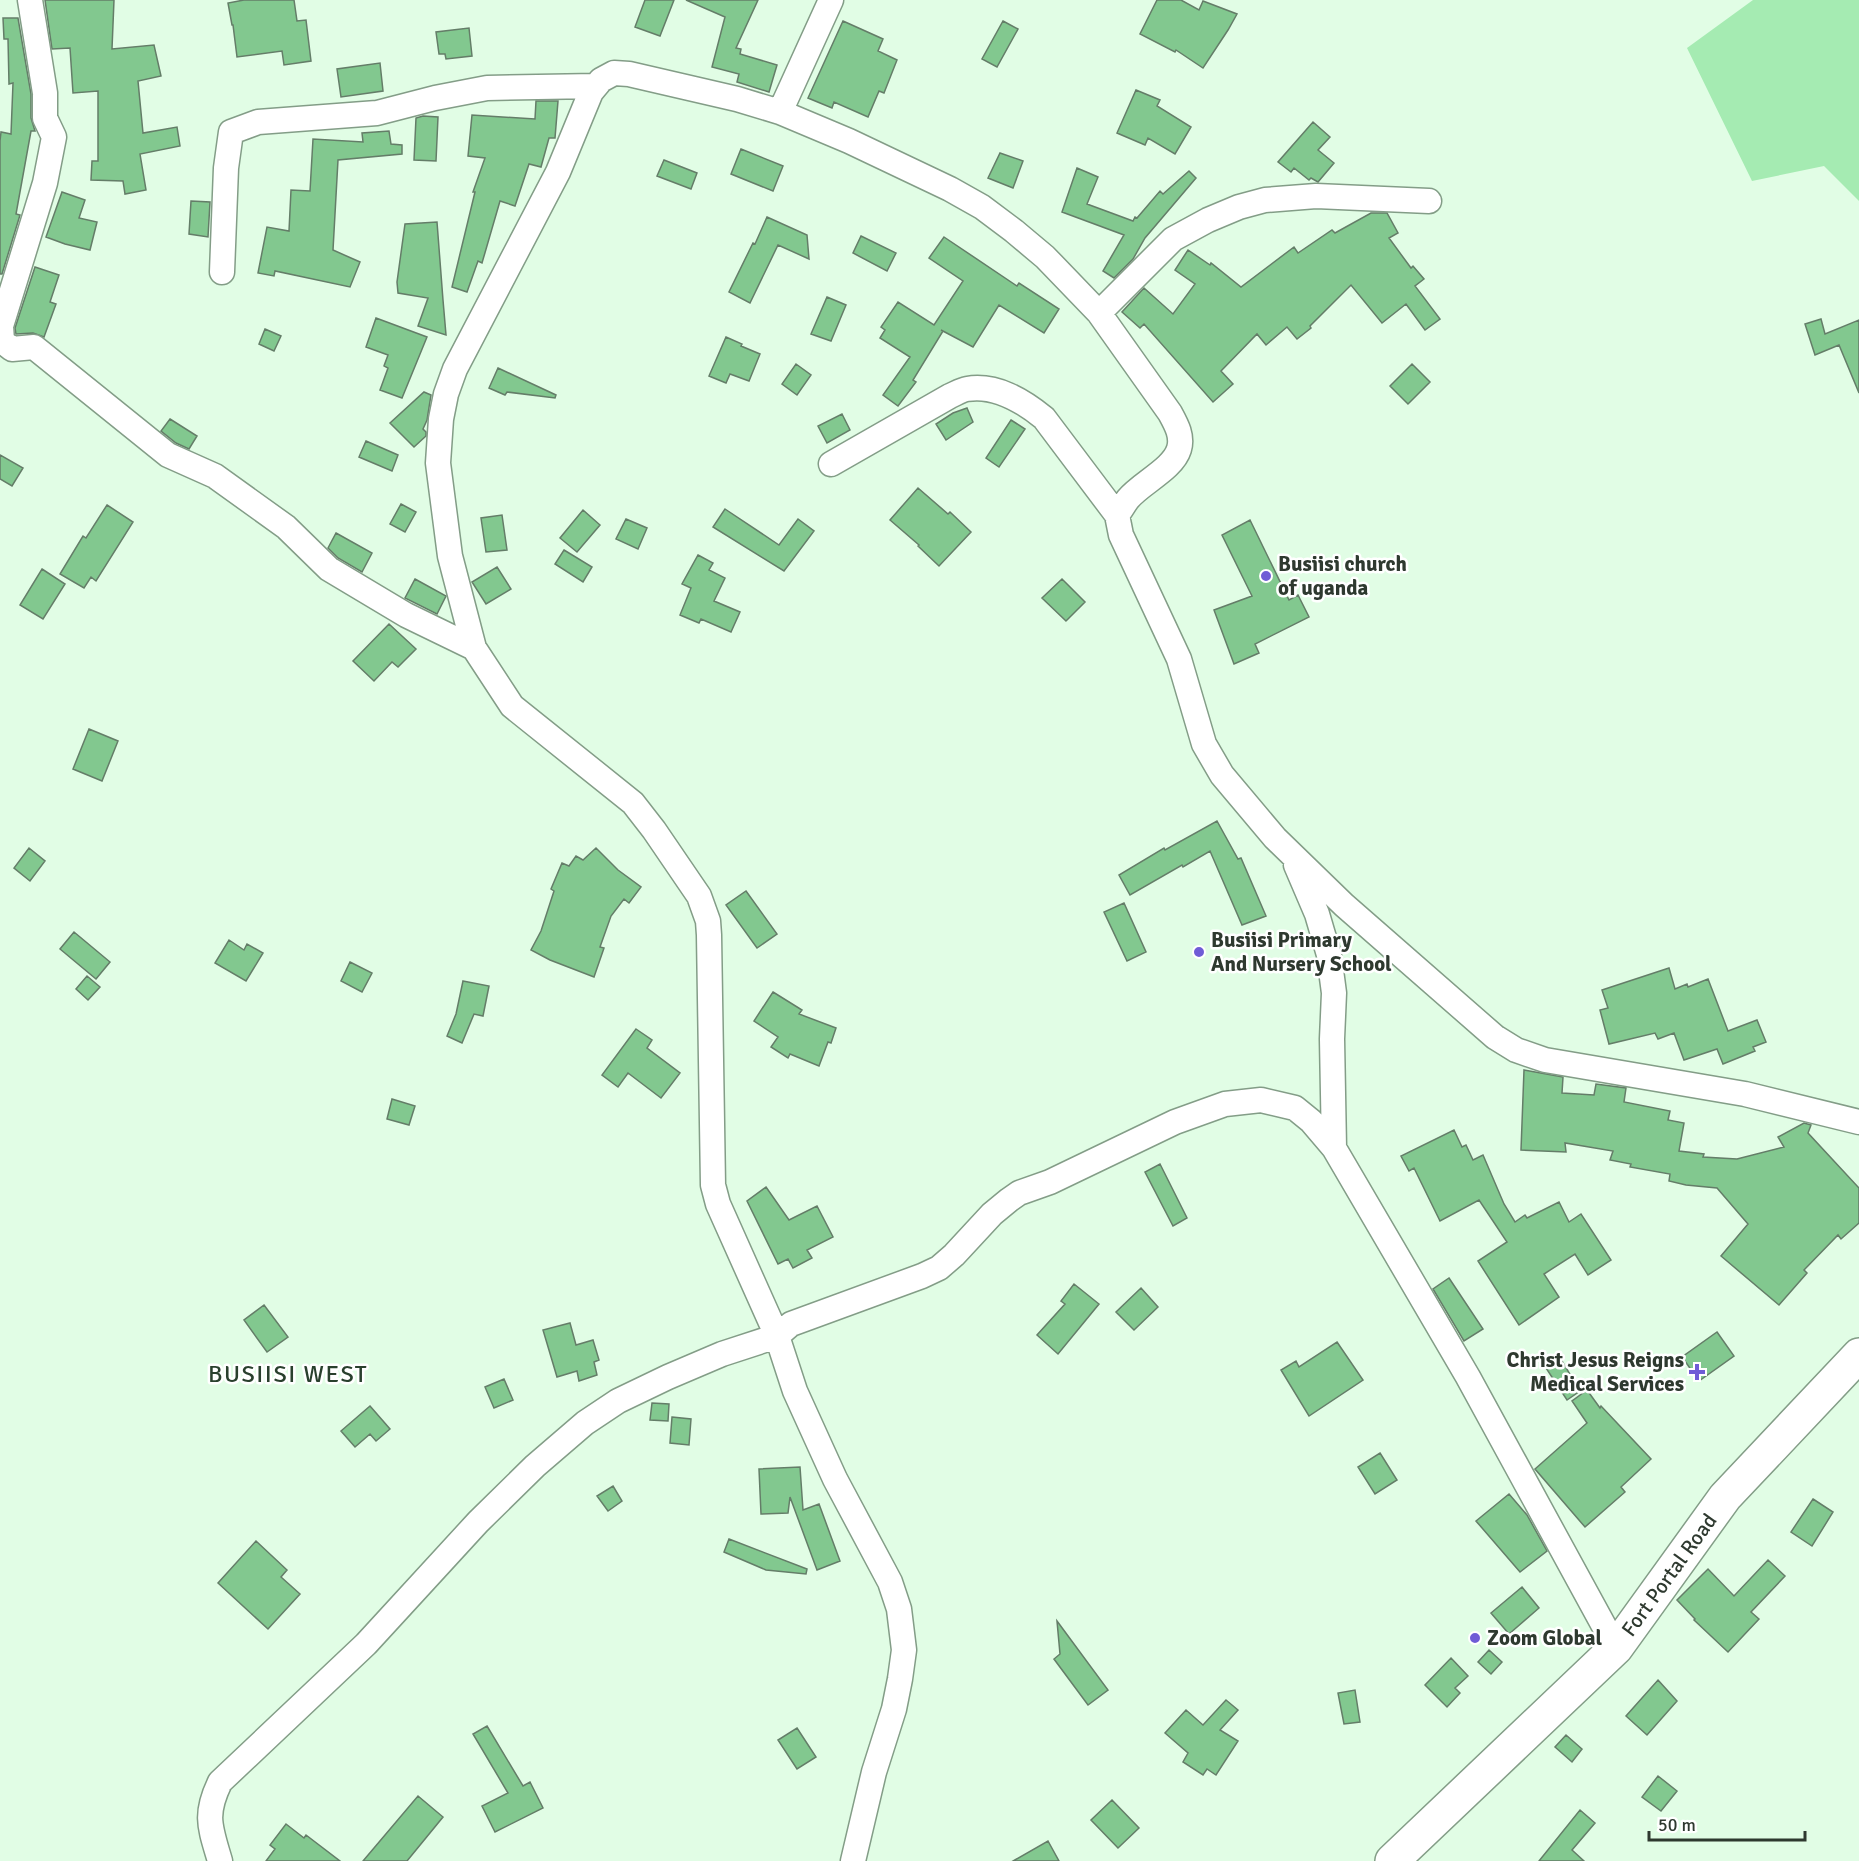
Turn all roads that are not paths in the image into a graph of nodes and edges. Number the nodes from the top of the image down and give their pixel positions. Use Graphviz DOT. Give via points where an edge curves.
graph roads {
  1 [pos="30,0"];
  2 [pos="831,0"];
  3 [pos="596,86"];
  4 [pos="780,112"];
  5 [pos="1429,201"];
  6 [pos="222,272"];
  7 [pos="1099,313"];
  8 [pos="831,464"];
  9 [pos="1117,515"];
  10 [pos="474,648"];
  11 [pos="1292,854"];
  12 [pos="1859,1122"];
  13 [pos="1334,1148"];
  14 [pos="777,1336"];
  15 [pos="1859,1355"];
  16 [pos="1616,1648"];
  17 [pos="220,1861"];
  18 [pos="853,1861"];
  19 [pos="1392,1861"];
  1 -- 10 [label="street" via="45,93 45,118 54,137 45,183 1,326 2,341 12,349 34,348 168,455 215,476 286,527 329,569 406,615"];
  2 -- 4 [label="street"];
  3 -- 4 [label="street" via="614,73 629,74"];
  3 -- 6 [label="street" via="487,88 377,113 258,122 231,132"];
  3 -- 10 [label="street" via="558,172 455,369 446,394 438,452 440,493 450,556"];
  4 -- 7 [label="street" via="869,150 982,207 1045,257"];
  5 -- 7 [label="street" via="1316,196 1266,200 1239,207 1173,239"];
  7 -- 9 [label="street" via="1170,413 1180,437 1173,460 1128,498"];
  8 -- 9 [label="street" via="950,396 967,389 987,390 1008,394 1044,418"];
  9 -- 11 [label="street" via="1121,535 1179,658 1204,744 1222,775"];
  10 -- 14 [label="street" via="512,706 633,803 702,903 709,935 713,1185"];
  11 -- 12 [label="street" via="1353,913 1495,1037 1516,1050 1545,1060 1745,1094"];
  11 -- 13 [label="street" via="1329,955 1334,993"];
  13 -- 14 [label="street" via="1295,1108 1260,1100 1225,1104 1175,1122 1019,1193 992,1214 939,1268 791,1324"];
  13 -- 16 [label="street" via="1468,1377"];
  14 -- 17 [label="street" via="711,1359 618,1401 585,1423 535,1466 366,1644 220,1782 209,1816"];
  14 -- 18 [label="street" via="795,1391 890,1582 903,1631 904,1650 894,1709"];
  15 -- 16 [label="main road, Fort Portal Road" via="1725,1497"];
  16 -- 19 [label="main road, Fort Portal Road"];
}
